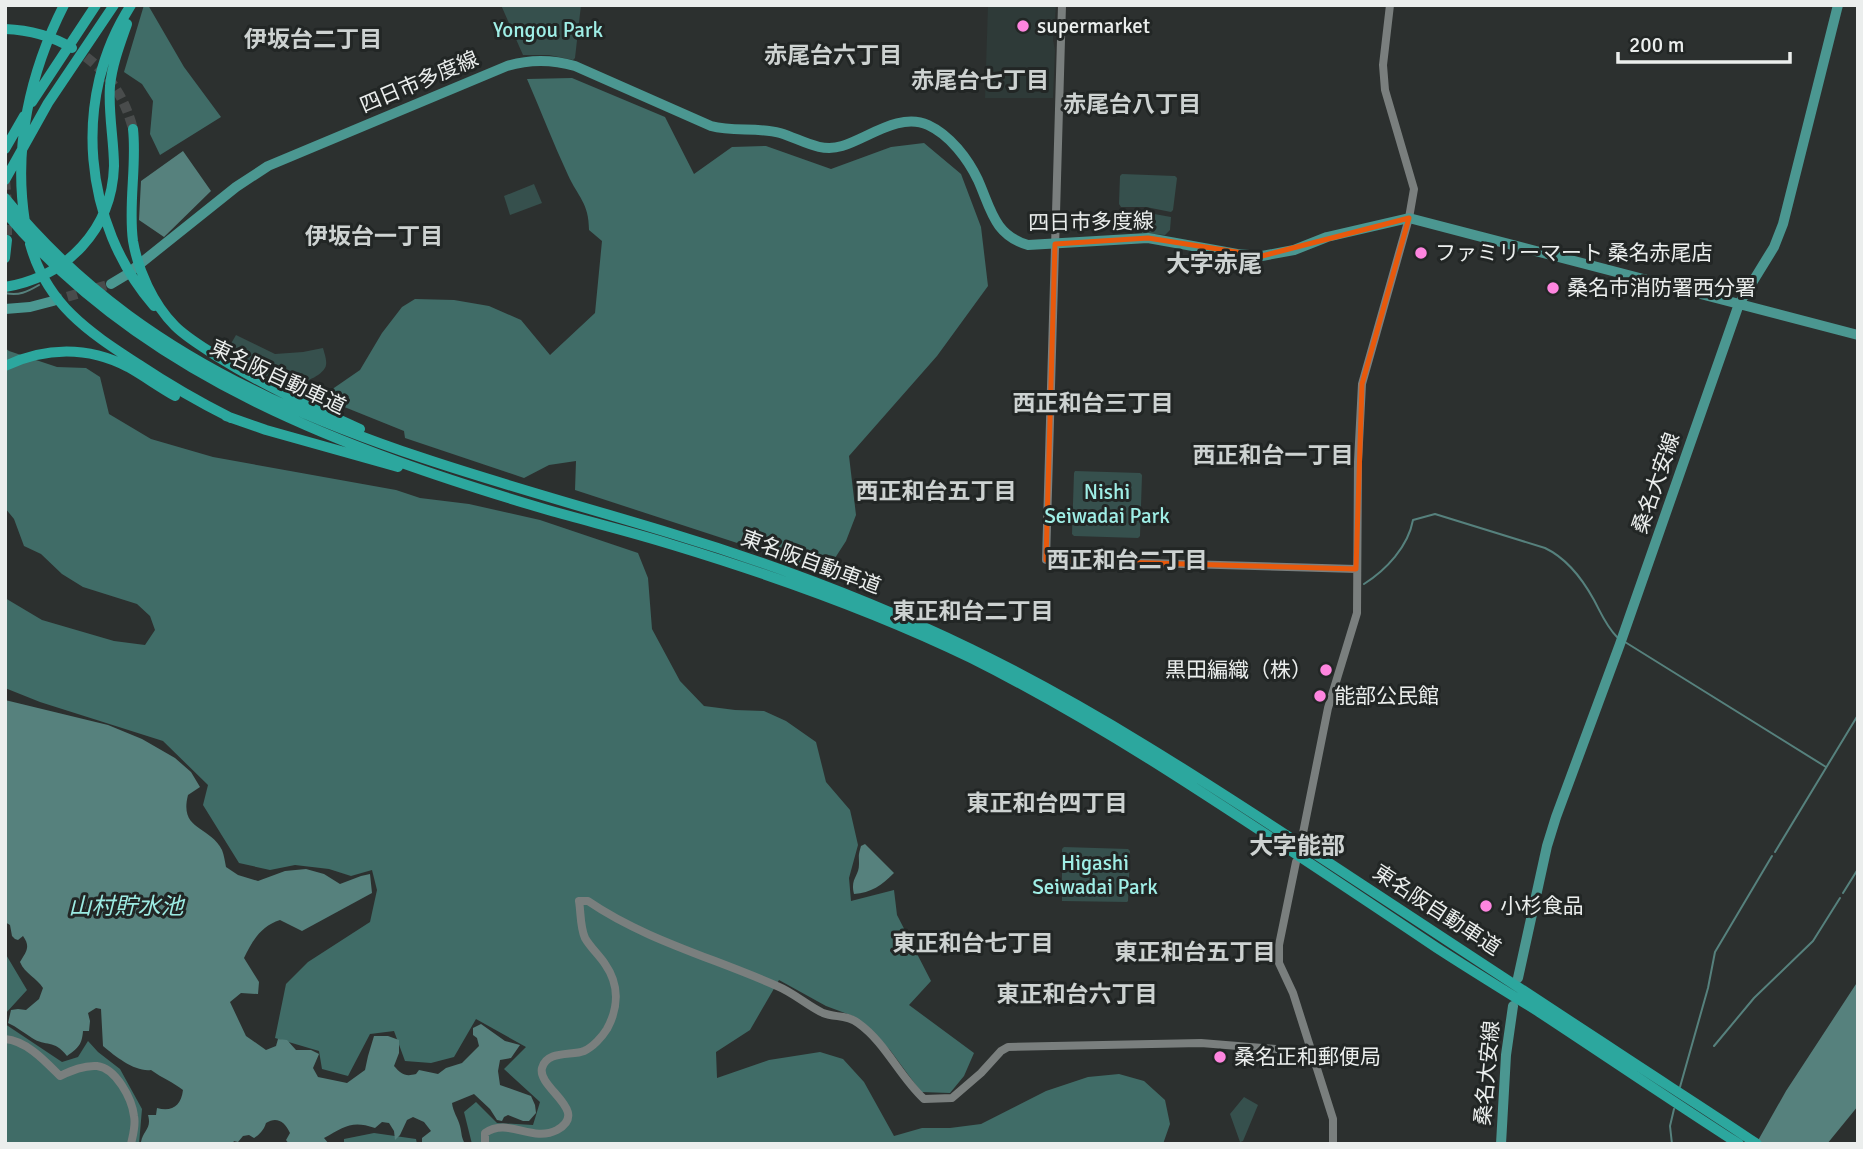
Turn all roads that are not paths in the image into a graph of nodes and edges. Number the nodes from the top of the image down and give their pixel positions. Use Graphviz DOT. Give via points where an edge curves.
graph roads {
  1 [pos="96,5"];
  2 [pos="114,5"];
  3 [pos="133,5"];
  4 [pos="1062,5"];
  5 [pos="1390,5"];
  6 [pos="1838,5"];
  7 [pos="63,6"];
  8 [pos="5,29"];
  9 [pos="86,57"];
  10 [pos="133,129"];
  11 [pos="5,149"];
  12 [pos="5,180"];
  13 [pos="5,198"];
  14 [pos="5,212"];
  15 [pos="1409,218"];
  16 [pos="7,240"];
  17 [pos="1055,244"];
  18 [pos="5,258"];
  19 [pos="111,284"];
  20 [pos="5,287"];
  21 [pos="147,291"];
  22 [pos="53,301"];
  23 [pos="1739,304"];
  24 [pos="5,309"];
  25 [pos="1858,335"];
  26 [pos="5,366"];
  27 [pos="160,383"];
  28 [pos="436,463"];
  29 [pos="465,485"];
  30 [pos="1356,569"];
  31 [pos="1302,838"];
  32 [pos="1296,862"];
  33 [pos="1518,978"];
  34 [pos="1513,1006"];
  35 [pos="5,1039"];
  36 [pos="1312,1052"];
  37 [pos="1658,1085"];
  38 [pos="131,1144"];
  39 [pos="485,1144"];
  40 [pos="1333,1144"];
  41 [pos="1501,1144"];
  42 [pos="1739,1144"];
  43 [pos="1757,1144"];
  1 -- 11 [label="highway"];
  2 -- 12 [label="highway" via="48,103"];
  3 -- 20 [label="highway" via="110,83 114,166 105,210 72,257 30,282"];
  3 -- 21 [label="highway" via="101,76 93,154 96,187 117,250"];
  4 -- 17 [label="street"];
  5 -- 15 [label="street" via="1383,77 1414,189"];
  6 -- 23 [label="main road, 桑名大安線" via="1783,224"];
  7 -- 27 [label="highway" via="39,63 23,136 24,219 31,248 49,287 73,317"];
  8 -- 9 [label="highway" via="42,35"];
  10 -- 21 [label="highway" via="133,239"];
  13 -- 28 [label="highway, 東名阪自動車道" via="82,278 202,364 290,408"];
  14 -- 29 [label="highway, 東名阪自動車道" via="75,285 154,346 200,374 274,412"];
  15 -- 17 [label="main road, 四日市多度線" via="1262,256 1147,238"];
  15 -- 23 [label="main road, 四日市多度線"];
  15 -- 30 [label="street" via="1362,384"];
  16 -- 18 [label="highway"];
  17 -- 19 [label="main road, 四日市多度線" via="1028,245 1007,234 995,221 969,163 927,125 901,123 843,146 823,148 778,133 710,126 575,66 536,60 507,66 268,166"];
  17 -- 30 [label="street" via="1046,560"];
  21 -- 28 [label="highway" via="173,324 256,380"];
  22 -- 24 [label="main road"];
  23 -- 25 [label="main road, 四日市多度線"];
  23 -- 33 [label="main road, 桑名大安線" via="1556,817"];
  26 -- 27 [label="highway" via="37,354 78,352 105,357"];
  27 -- 29 [label="highway" via="190,403 231,418"];
  28 -- 37 [label="highway, 東名阪自動車道" via="737,554 854,596 973,650 1077,704 1228,797"];
  29 -- 37 [label="highway, 東名阪自動車道" via="789,583 982,664 1073,712 1245,819 1442,951"];
  30 -- 31 [label="street" via="1357,613 1328,708"];
  32 -- 36 [label="street" via="1278,957"];
  34 -- 41 [label="main road, 桑名大安線"];
  35 -- 38 [label="street" via="31,1049 60,1076 99,1066 113,1074 126,1090 135,1118"];
  36 -- 39 [label="street" via="1201,1043 1008,1047 952,1098 924,1100 857,1022 825,1014 779,987 651,936 588,901 579,901 586,939 615,983 615,1010 607,1030 591,1047 550,1058 544,1064 543,1078 566,1108 564,1125 543,1135 499,1127 485,1133"];
  36 -- 40 [label="street" via="1334,1119"];
  37 -- 42 [label="highway, 東名阪自動車道"];
  37 -- 43 [label="highway, 東名阪自動車道"];
}
